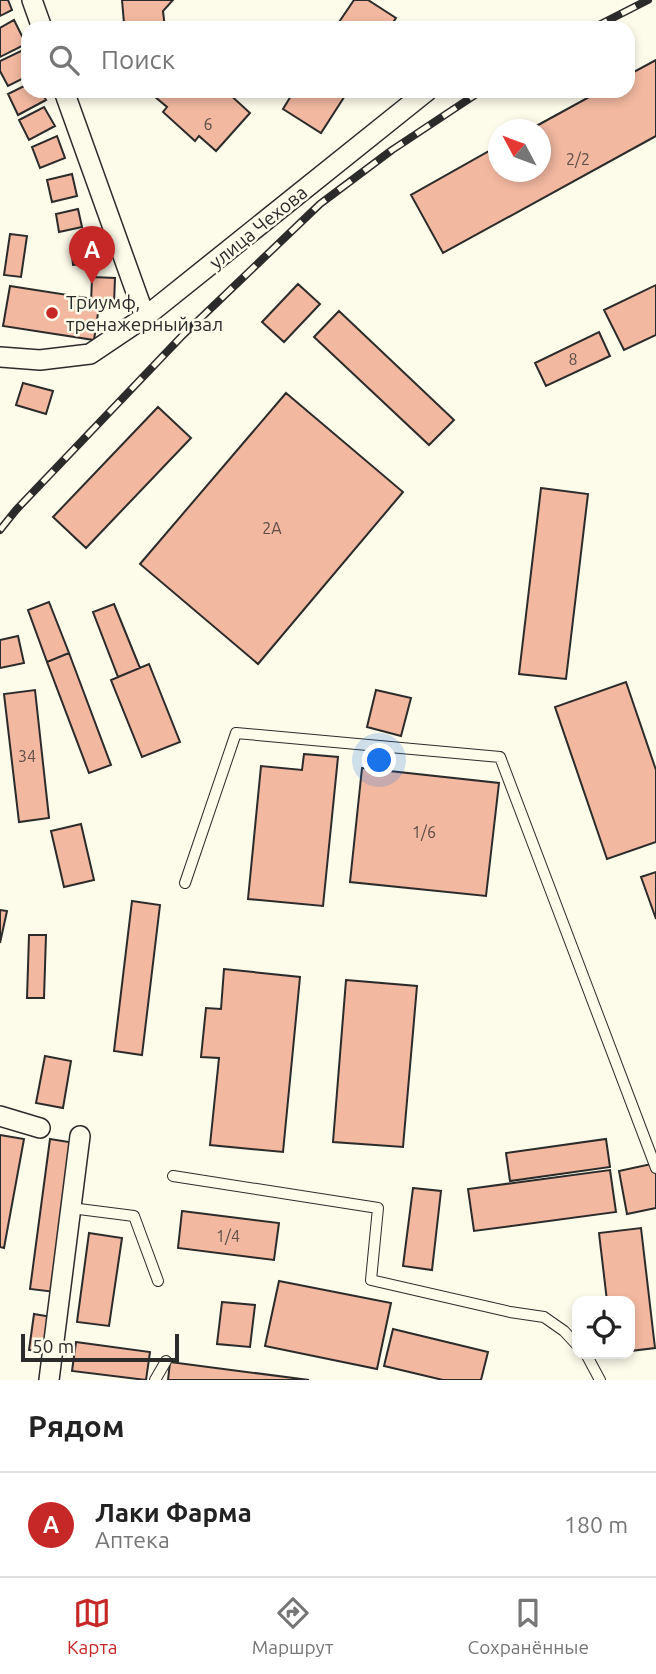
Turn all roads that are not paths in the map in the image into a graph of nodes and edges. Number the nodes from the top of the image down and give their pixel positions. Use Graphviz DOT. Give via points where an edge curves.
graph roads {
  1 [pos="32,0"];
  2 [pos="40,21"];
  3 [pos="67,98"];
  4 [pos="418,98"];
  5 [pos="145,317"];
  6 [pos="0,357"];
  7 [pos="185,883"];
  8 [pos="0,1116"];
  9 [pos="40,1128"];
  10 [pos="80,1136"];
  11 [pos="656,1168"];
  12 [pos="173,1176"];
  13 [pos="71,1208"];
  14 [pos="158,1281"];
  15 [pos="572,1340"];
  16 [pos="589,1359"];
  17 [pos="166,1361"];
  18 [pos="49,1380"];
  19 [pos="155,1380"];
  20 [pos="600,1380"];
  1 -- 2 [label="street"];
  3 -- 5 [label="street"];
  4 -- 5 [label="street, улица Чехова"];
  5 -- 6 [label="street, улица Чехова" via="90,354 40,360"];
  7 -- 11 [label="lane" via="236,733 500,757"];
  8 -- 9 [label="street"];
  10 -- 13 [label="street"];
  12 -- 15 [label="lane" via="378,1208 371,1280 544,1317"];
  13 -- 14 [label="lane" via="134,1216"];
  13 -- 18 [label="street"];
  16 -- 20 [label="lane"];
  17 -- 19 [label="lane"];
}
